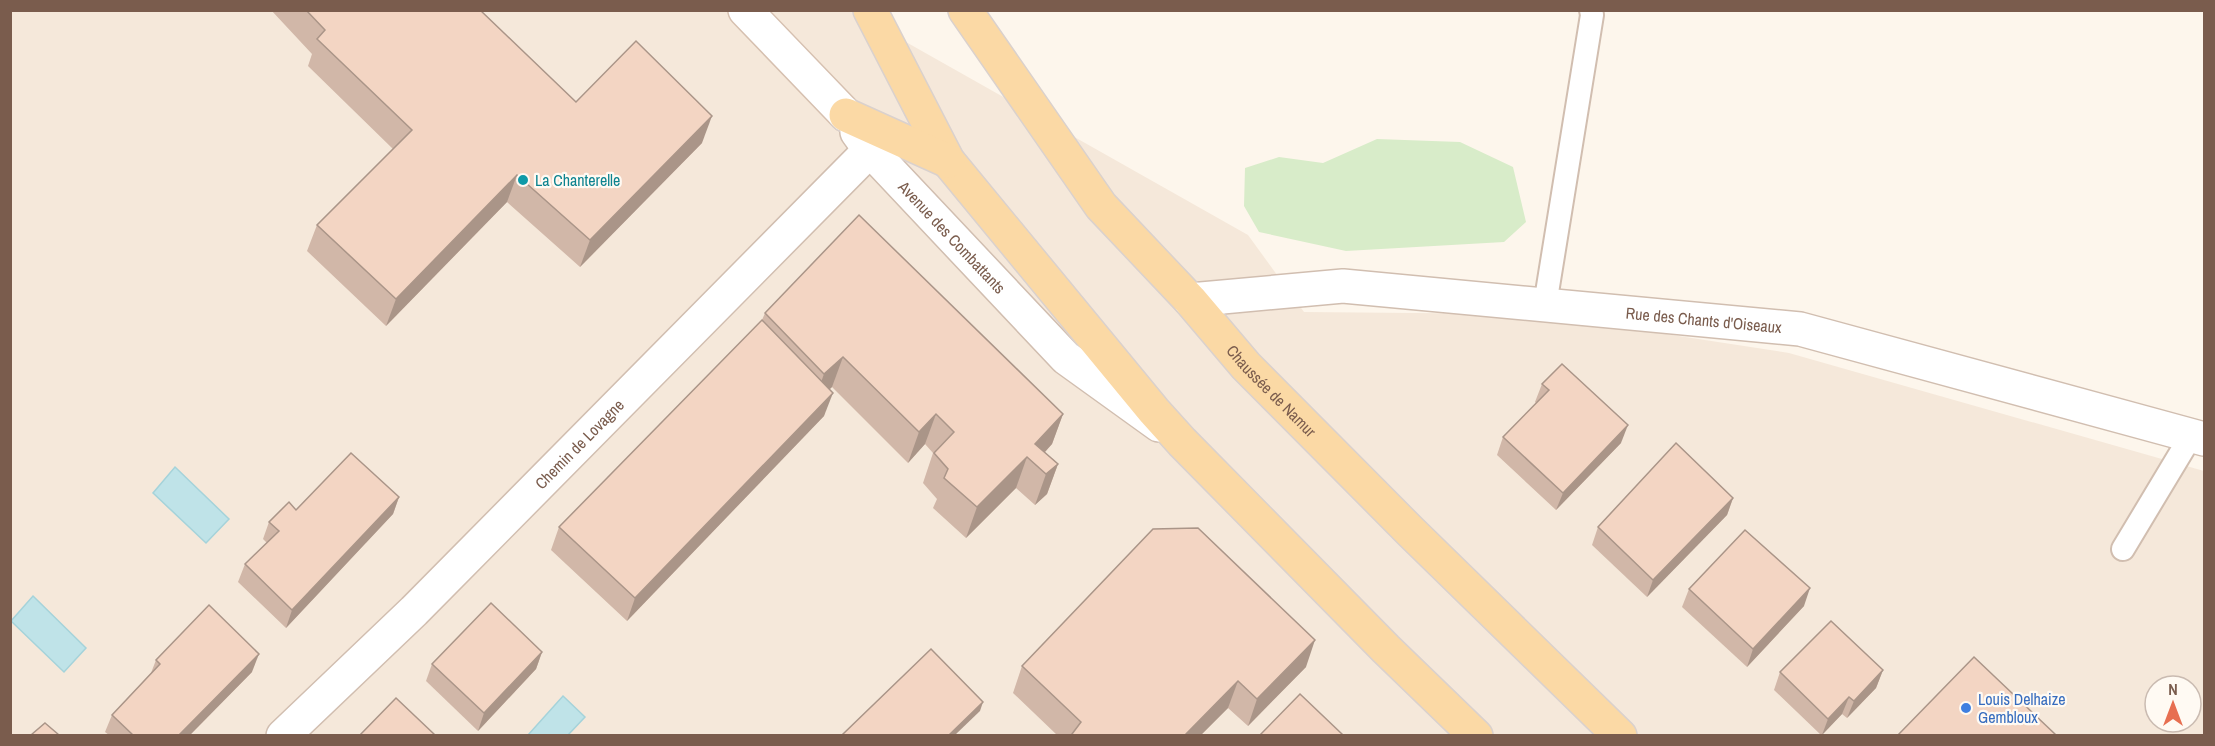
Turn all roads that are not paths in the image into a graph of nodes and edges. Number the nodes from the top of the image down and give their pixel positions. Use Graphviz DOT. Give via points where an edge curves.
graph roads {
  1 [pos="745,10"];
  2 [pos="870,10"];
  3 [pos="965,10"];
  4 [pos="1591,10"];
  5 [pos="846,115"];
  6 [pos="870,150"];
  7 [pos="948,161"];
  8 [pos="1190,300"];
  9 [pos="1545,305"];
  10 [pos="2198,437"];
  11 [pos="1182,442"];
  12 [pos="2123,549"];
  13 [pos="283,735"];
  14 [pos="1476,735"];
  15 [pos="1620,735"];
  1 -- 5 [label="street, Avenue des Combattants"];
  2 -- 7 [label="main road"];
  3 -- 8 [label="main road, Chaussée de Namur" via="1101,206"];
  4 -- 9 [label="lane"];
  5 -- 6 [label="street, Avenue des Combattants"];
  5 -- 7 [label="main road"];
  6 -- 11 [label="street, Avenue des Combattants" via="1066,358"];
  6 -- 13 [label="street, Chemin de Lovagne" via="414,611"];
  7 -- 11 [label="main road"];
  8 -- 9 [label="street, Rue des Chants d'Oiseaux" via="1343,286"];
  8 -- 15 [label="main road, Chaussée de Namur" via="1246,366"];
  9 -- 10 [label="street, Rue des Chants d'Oiseaux" via="1800,329"];
  10 -- 12 [label="lane"];
  11 -- 14 [label="main road"];
}
